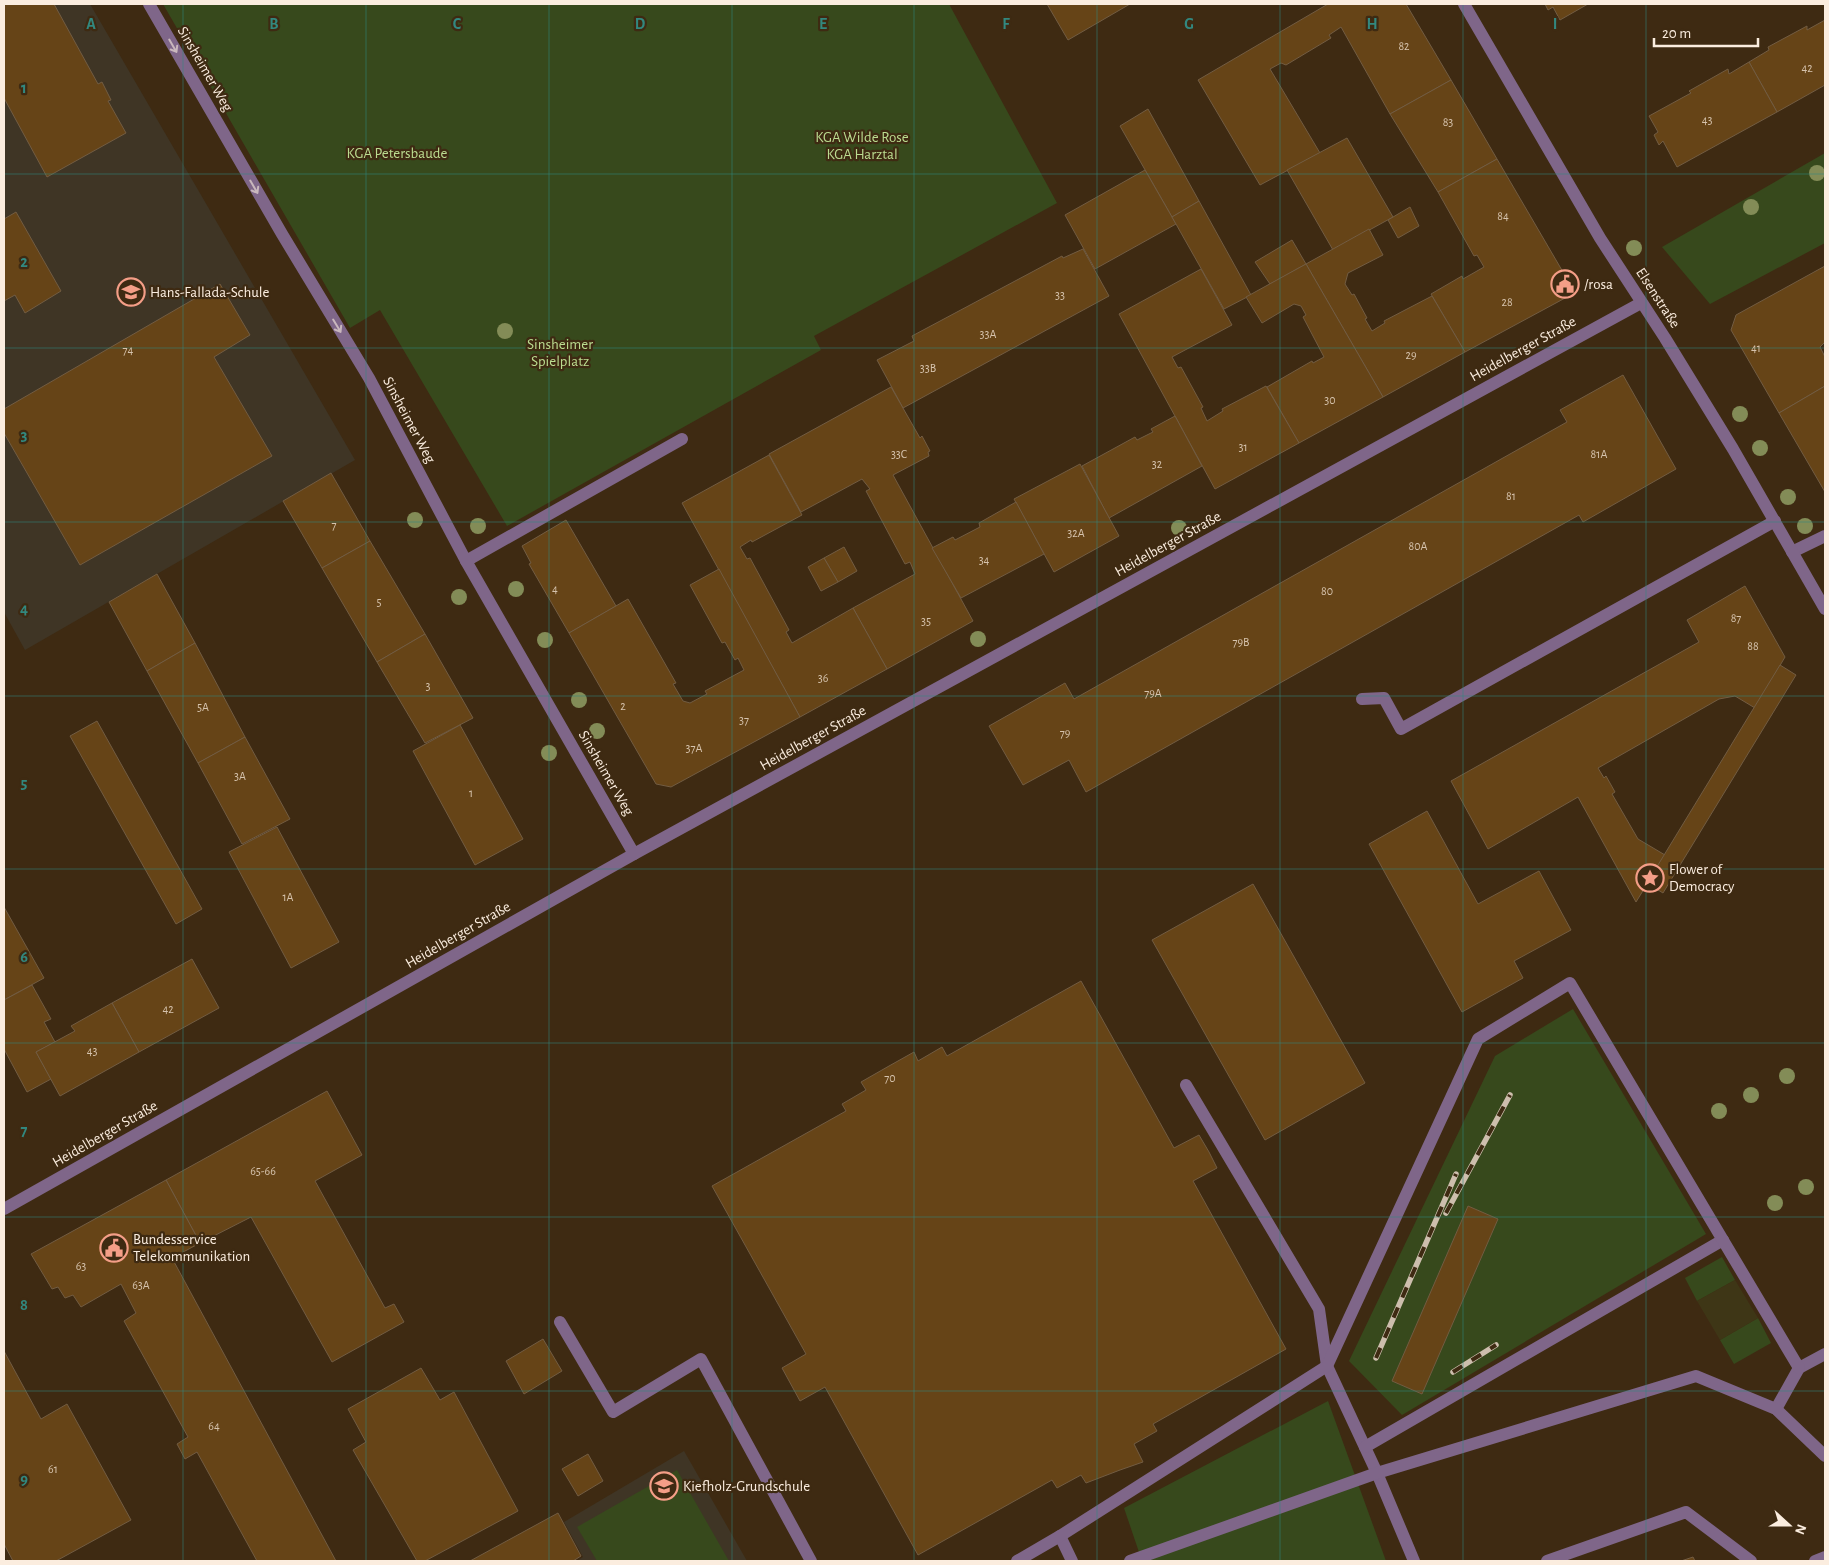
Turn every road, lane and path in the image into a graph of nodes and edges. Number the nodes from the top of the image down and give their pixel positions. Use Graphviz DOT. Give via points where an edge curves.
graph roads {
  1 [pos="149,4"];
  2 [pos="1464,4"];
  3 [pos="1640,303"];
  4 [pos="682,439"];
  5 [pos="1775,521"];
  6 [pos="1825,536"];
  7 [pos="1792,552"];
  8 [pos="466,561"];
  9 [pos="1825,609"];
  10 [pos="1362,699"];
  11 [pos="634,854"];
  12 [pos="1186,1085"];
  13 [pos="4,1209"];
  14 [pos="1723,1240"];
  15 [pos="560,1322"];
  16 [pos="1825,1354"];
  17 [pos="1327,1366"];
  18 [pos="1799,1368"];
  19 [pos="1776,1408"];
  20 [pos="1365,1447"];
  21 [pos="1825,1456"];
  22 [pos="1377,1473"];
  23 [pos="1060,1536"];
  24 [pos="1825,1557"];
  25 [pos="812,1561"];
  26 [pos="1017,1561"];
  27 [pos="1072,1561"];
  28 [pos="1130,1561"];
  29 [pos="1414,1561"];
  30 [pos="1547,1561"];
  31 [pos="1751,1561"];
  32 [pos="1815,1561"];
  1 -- 8 [label="street, Sinsheimer Weg, one-way" via="369,378"];
  2 -- 3 [label="street, Elsenstraße"];
  3 -- 5 [label="street, Elsenstraße" via="1665,338"];
  3 -- 11 [label="street, Heidelberger Straße"];
  4 -- 8 [label="street"];
  5 -- 7 [label="street, Elsenstraße"];
  5 -- 10 [label="street" via="1401,729 1384,698"];
  6 -- 7 [label="street"];
  7 -- 9 [label="street, Elsenstraße"];
  8 -- 11 [label="street, Sinsheimer Weg"];
  11 -- 13 [label="street, Heidelberger Straße"];
  12 -- 17 [label="street" via="1319,1309"];
  14 -- 17 [label="street" via="1570,984 1478,1039"];
  14 -- 18 [label="street"];
  14 -- 20 [label="street"];
  15 -- 25 [label="street" via="613,1412 701,1359"];
  16 -- 18 [label="street"];
  17 -- 20 [label="street"];
  17 -- 23 [label="street"];
  18 -- 19 [label="street"];
  19 -- 21 [label="street"];
  19 -- 22 [label="street" via="1696,1376"];
  20 -- 22 [label="street"];
  22 -- 28 [label="street"];
  22 -- 29 [label="street"];
  23 -- 26 [label="street"];
  23 -- 27 [label="street"];
  24 -- 32 [label="street"];
  30 -- 31 [label="street" via="1686,1512"];
}
